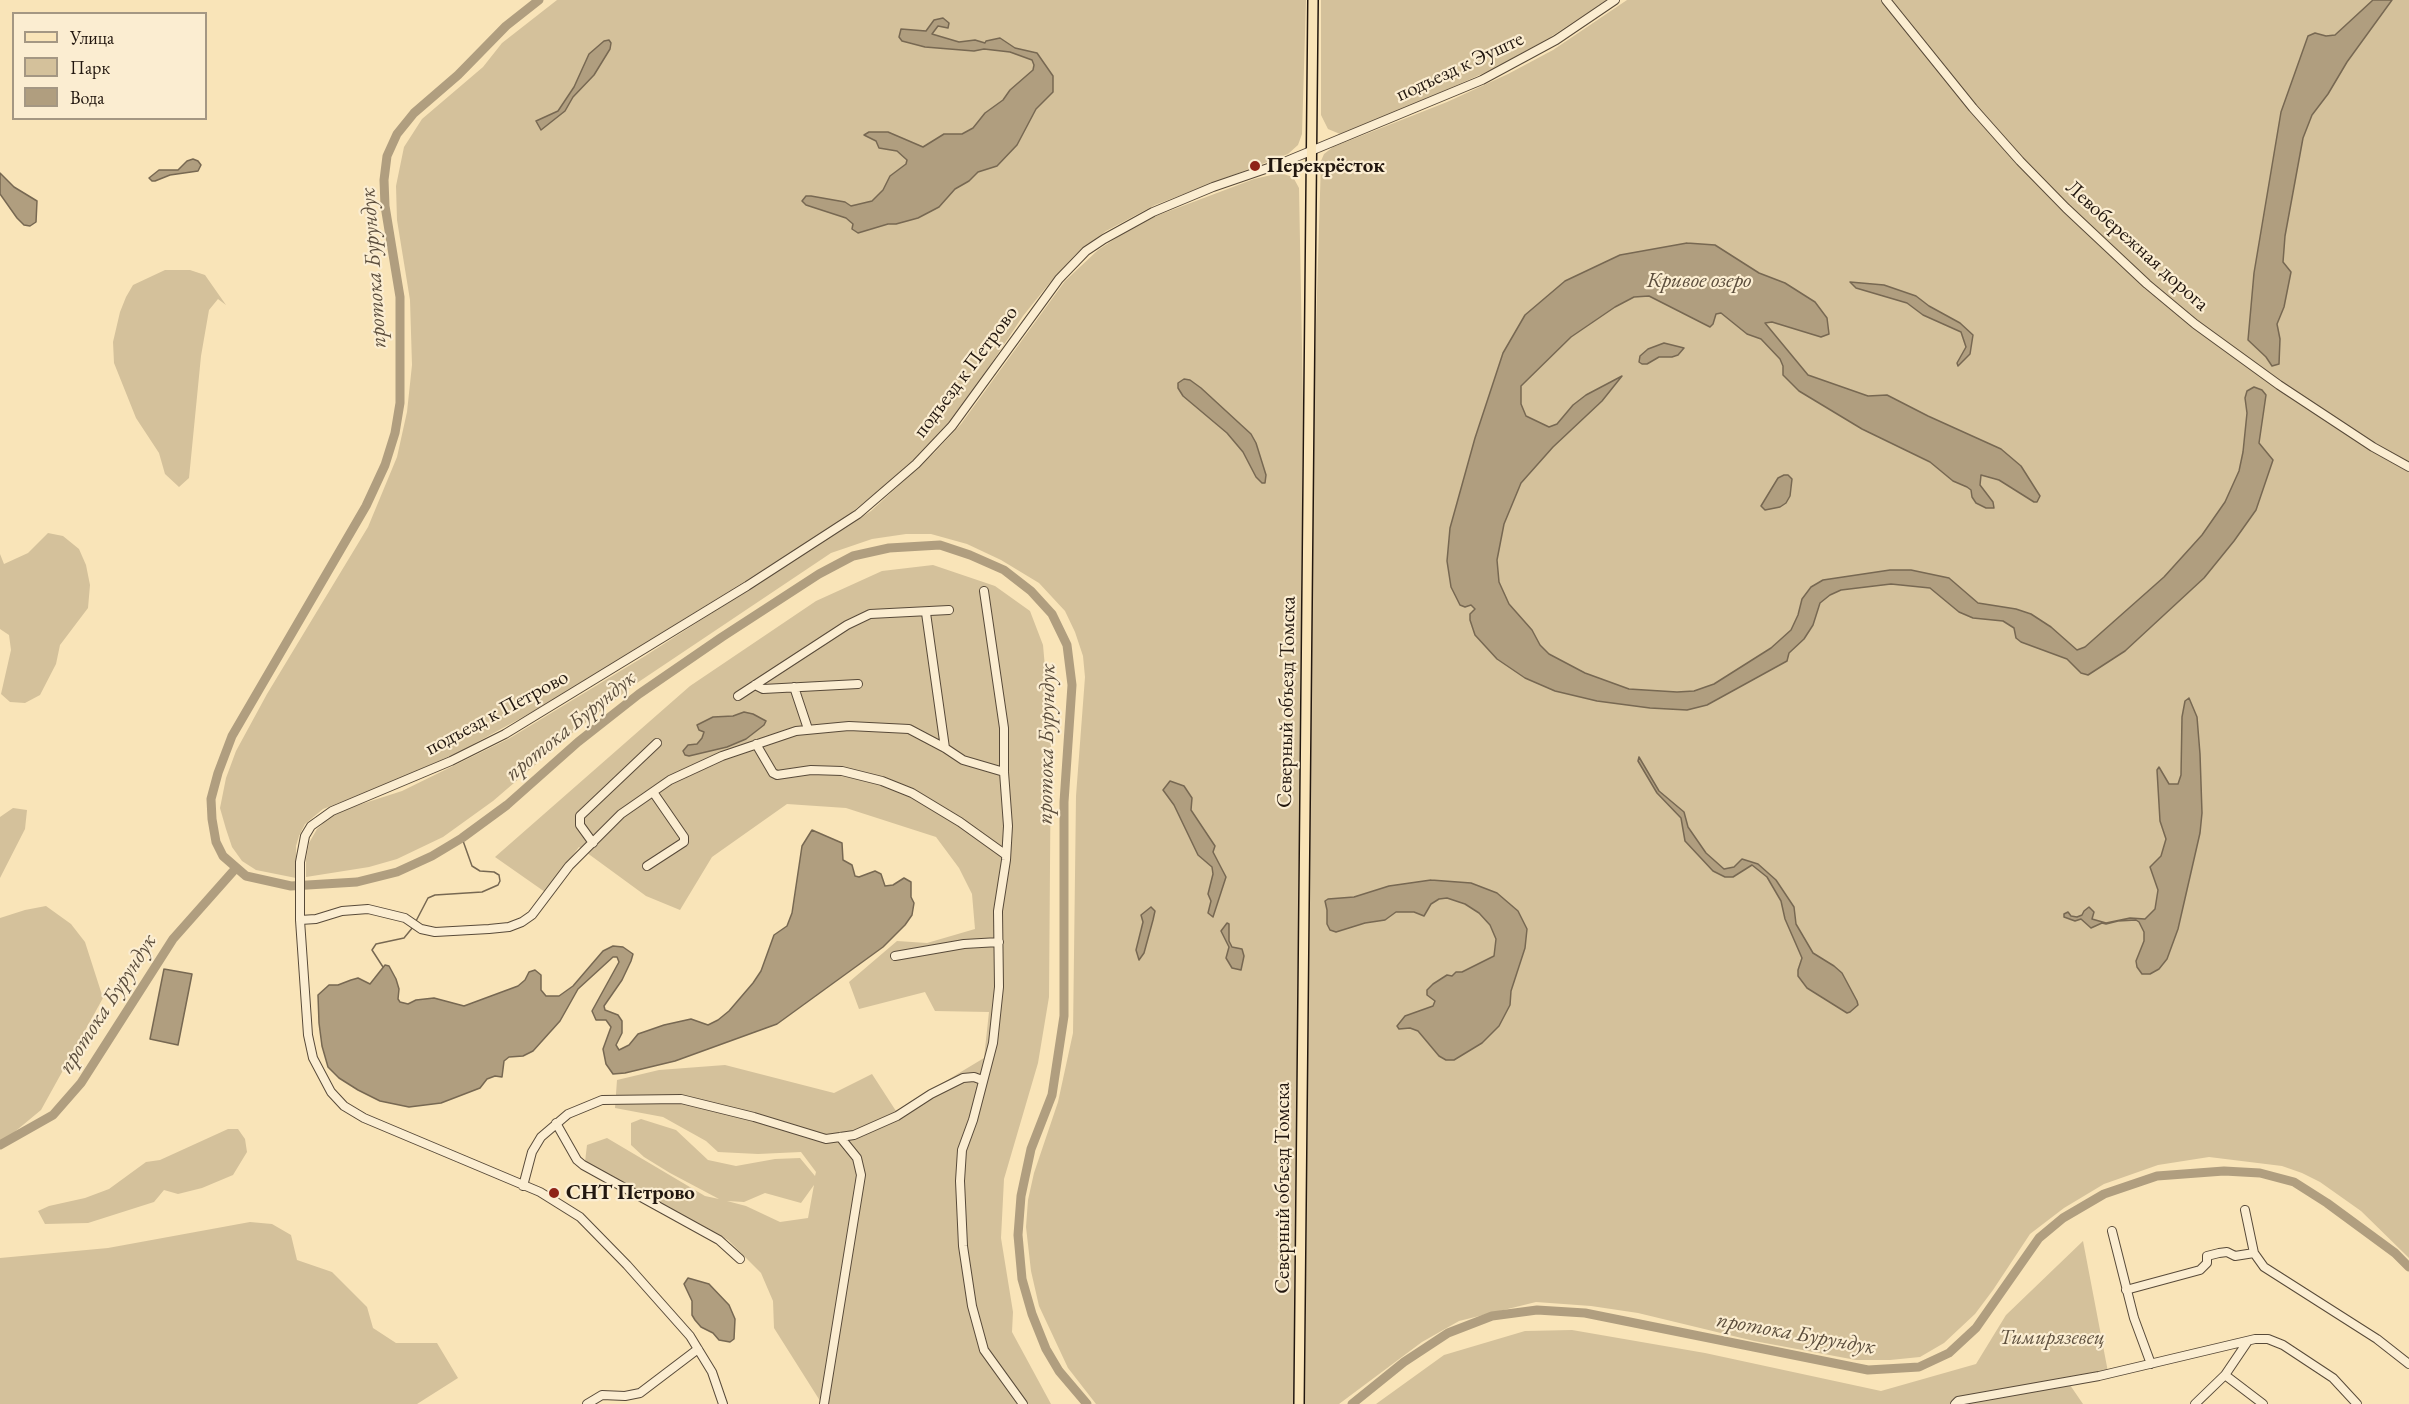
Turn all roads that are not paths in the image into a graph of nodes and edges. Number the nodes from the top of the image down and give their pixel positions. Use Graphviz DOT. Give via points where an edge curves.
graph roads {
  1 [pos="1313,0"];
  2 [pos="1615,0"];
  3 [pos="1886,0"];
  4 [pos="1311,151"];
  5 [pos="2409,467"];
  6 [pos="984,591"];
  7 [pos="949,610"];
  8 [pos="926,613"];
  9 [pos="858,684"];
  10 [pos="755,685"];
  11 [pos="794,687"];
  12 [pos="738,696"];
  13 [pos="808,729"];
  14 [pos="657,743"];
  15 [pos="756,744"];
  16 [pos="945,748"];
  17 [pos="1004,772"];
  18 [pos="653,792"];
  19 [pos="593,843"];
  20 [pos="1006,855"];
  21 [pos="647,867"];
  22 [pos="300,920"];
  23 [pos="999,942"];
  24 [pos="895,956"];
  25 [pos="982,1080"];
  26 [pos="556,1123"];
  27 [pos="840,1137"];
  28 [pos="524,1186"];
  29 [pos="2245,1210"];
  30 [pos="2112,1231"];
  31 [pos="2254,1253"];
  32 [pos="740,1259"];
  33 [pos="2126,1290"];
  34 [pos="2248,1341"];
  35 [pos="698,1349"];
  36 [pos="2151,1364"];
  37 [pos="2409,1364"];
  38 [pos="2226,1374"];
  39 [pos="1956,1403"];
  40 [pos="587,1404"];
  41 [pos="723,1404"];
  42 [pos="824,1404"];
  43 [pos="1023,1404"];
  44 [pos="1299,1404"];
  45 [pos="2195,1404"];
  46 [pos="2263,1404"];
  47 [pos="2355,1404"];
  1 -- 4 [label="main road, Северный объезд Томска"];
  2 -- 4 [label="street, подъезд к Эуште" via="1509,67"];
  3 -- 5 [label="street, Левобережная дорога" via="2020,161 2147,284 2279,385"];
  4 -- 22 [label="street, подъезд к Петрово" via="1153,212 1095,244 1059,279 952,426 871,504 827,535 505,734 320,818 305,836 300,862"];
  4 -- 44 [label="main road, Северный объезд Томска"];
  6 -- 17 [label="street" via="1000,690"];
  7 -- 8 [label="street"];
  8 -- 10 [label="street" via="870,614"];
  8 -- 16 [label="street"];
  9 -- 11 [label="street"];
  10 -- 11 [label="street" via="763,689"];
  10 -- 12 [label="street"];
  11 -- 13 [label="street"];
  13 -- 15 [label="street"];
  13 -- 16 [label="street" via="909,729"];
  14 -- 19 [label="street" via="580,816 580,825"];
  15 -- 18 [label="street" via="670,780"];
  15 -- 20 [label="street" via="777,775 842,771 882,781 912,793"];
  16 -- 17 [label="street" via="963,760"];
  17 -- 20 [label="street"];
  18 -- 19 [label="street" via="621,814"];
  18 -- 21 [label="street" via="684,842"];
  19 -- 22 [label="street" via="532,915 509,927 435,932 421,929 405,918 368,909"];
  20 -- 23 [label="street" via="998,911"];
  22 -- 28 [label="street, подъезд к Петрово" via="308,1035 313,1058 331,1092 363,1118"];
  23 -- 24 [label="street"];
  23 -- 25 [label="street" via="993,1043"];
  25 -- 27 [label="street" via="963,1078 897,1116"];
  25 -- 43 [label="street" via="962,1150 963,1246 972,1306 984,1350"];
  26 -- 27 [label="street" via="602,1100 681,1099 826,1139"];
  26 -- 28 [label="street" via="532,1152"];
  26 -- 32 [label="street" via="583,1165 720,1240"];
  27 -- 42 [label="street" via="857,1158 861,1175"];
  28 -- 35 [label="street, подъезд к Петрово" via="552,1198 580,1217 669,1312"];
  29 -- 31 [label="street"];
  30 -- 33 [label="street"];
  31 -- 33 [label="street" via="2235,1256 2219,1252 2207,1256 2207,1263 2200,1270"];
  31 -- 37 [label="street" via="2264,1267"];
  33 -- 36 [label="street"];
  34 -- 36 [label="street"];
  34 -- 38 [label="street"];
  34 -- 47 [label="street" via="2268,1339 2283,1345 2332,1378"];
  35 -- 40 [label="street" via="640,1393 602,1395"];
  35 -- 41 [label="street, подъезд к Петрово" via="712,1372"];
  36 -- 39 [label="street"];
  38 -- 45 [label="street"];
  38 -- 46 [label="street"];
}
